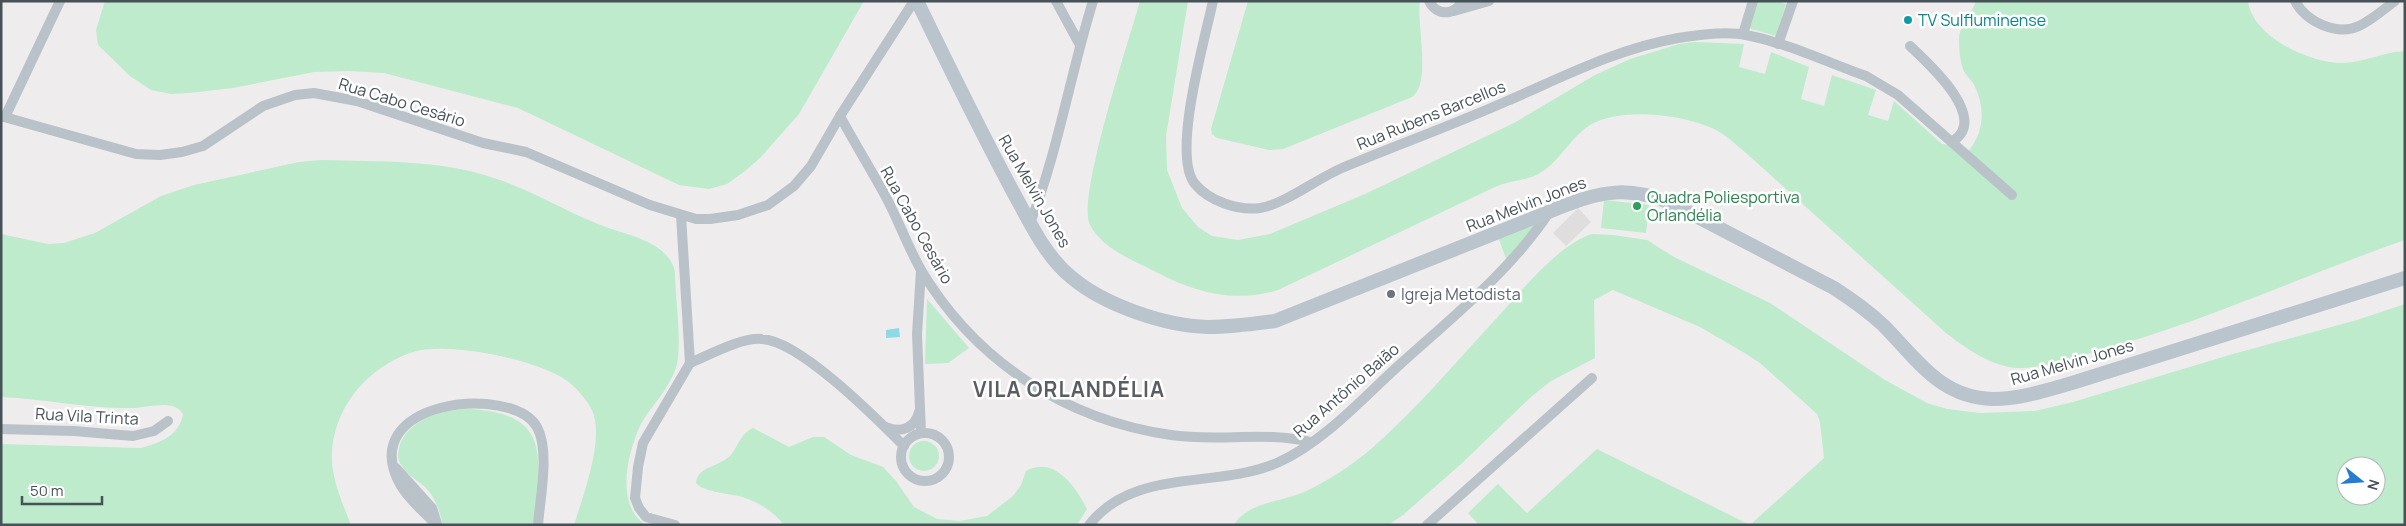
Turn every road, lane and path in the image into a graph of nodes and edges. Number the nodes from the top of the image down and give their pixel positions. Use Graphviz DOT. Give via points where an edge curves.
graph roads {
  1 [pos="60,1"];
  2 [pos="915,1"];
  3 [pos="1056,1"];
  4 [pos="1093,1"];
  5 [pos="1213,1"];
  6 [pos="1429,1"];
  7 [pos="1462,1"];
  8 [pos="1489,1"];
  9 [pos="1753,1"];
  10 [pos="2295,1"];
  11 [pos="2395,1"];
  12 [pos="1790,2"];
  13 [pos="1451,12"];
  14 [pos="1744,34"];
  15 [pos="1778,44"];
  16 [pos="1080,45"];
  17 [pos="1910,46"];
  18 [pos="3,116"];
  19 [pos="840,116"];
  20 [pos="1953,142"];
  21 [pos="2012,195"];
  22 [pos="1550,211"];
  23 [pos="681,215"];
  24 [pos="1030,223"];
  25 [pos="921,270"];
  26 [pos="2405,278"];
  27 [pos="690,364"];
  28 [pos="1592,378"];
  29 [pos="920,409"];
  30 [pos="168,421"];
  31 [pos="885,427"];
  32 [pos="1,429"];
  33 [pos="921,433"];
  34 [pos="1311,442"];
  35 [pos="904,446"];
  36 [pos="437,525"];
  37 [pos="538,525"];
  38 [pos="675,525"];
  39 [pos="1089,525"];
  40 [pos="1427,525"];
  1 -- 18 [label="street"];
  2 -- 19 [label="street, Rua Cabo Cesário"];
  2 -- 24 [label="street, Rua Melvin Jones"];
  3 -- 16 [label="street"];
  4 -- 16 [label="street"];
  5 -- 14 [label="street, Rua Rubens Barcellos" via="1186,127 1187,167 1196,185 1208,196 1248,208 1275,203 1339,169 1611,56 1678,38"];
  6 -- 13 [label="street" via="1440,12"];
  7 -- 13 [label="street"];
  8 -- 13 [label="street"];
  9 -- 14 [label="street"];
  10 -- 11 [label="street" via="2314,21 2342,29 2361,25"];
  12 -- 15 [label="street"];
  14 -- 15 [label="street, Rua Rubens Barcellos"];
  15 -- 20 [label="street, Rua Rubens Barcellos" via="1866,76 1898,95"];
  16 -- 24 [label="street" via="1051,162"];
  17 -- 20 [label="street" via="1958,98 1963,125"];
  18 -- 23 [label="street, Rua Cabo Cesário" via="136,154 166,155 203,146 268,104 314,93 357,101 483,143 526,152"];
  19 -- 23 [label="street, Rua Cabo Cesário" via="802,178 768,205 738,215 710,219"];
  19 -- 25 [label="street, Rua Cabo Cesário" via="887,199"];
  20 -- 21 [label="street, Rua Rubens Barcellos"];
  22 -- 24 [label="street, Rua Melvin Jones" via="1275,321 1229,327 1180,324 1098,296 1058,265"];
  22 -- 26 [label="street, Rua Melvin Jones" via="1592,196 1617,192 1653,196 1671,203 1859,304 1947,388 1994,399 2072,383"];
  22 -- 34 [label="street, Rua Antônio Baião" via="1517,256"];
  23 -- 27 [label="street"];
  25 -- 29 [label="street" via="918,334"];
  25 -- 34 [label="street, Rua Cabo Cesário" via="975,341 1026,381 1088,414 1113,423 1172,435 1219,439 1292,438"];
  27 -- 31 [label="street" via="744,342 771,340 806,359"];
  27 -- 38 [label="street" via="643,443 635,489 636,504 642,513 653,520"];
  28 -- 40 [label="street"];
  29 -- 31 [label="street" via="916,421 908,428 895,430"];
  29 -- 33 [label="street"];
  30 -- 32 [label="street, Rua Vila Trinta" via="154,431 133,436"];
  31 -- 35 [label="street"];
  33 -- 35 [label="street"];
  33 -- 35 [label="street" via="936,436 947,448 948,464 939,477 924,481 909,475 901,461"];
  34 -- 39 [label="street, Rua Antônio Baião" via="1279,462 1264,467 1137,491 1106,507"];
  36 -- 37 [label="street" via="405,492 396,476 393,451 397,436 410,421 445,406 466,405 499,406 520,412 535,424 542,442 543,459"];
}
